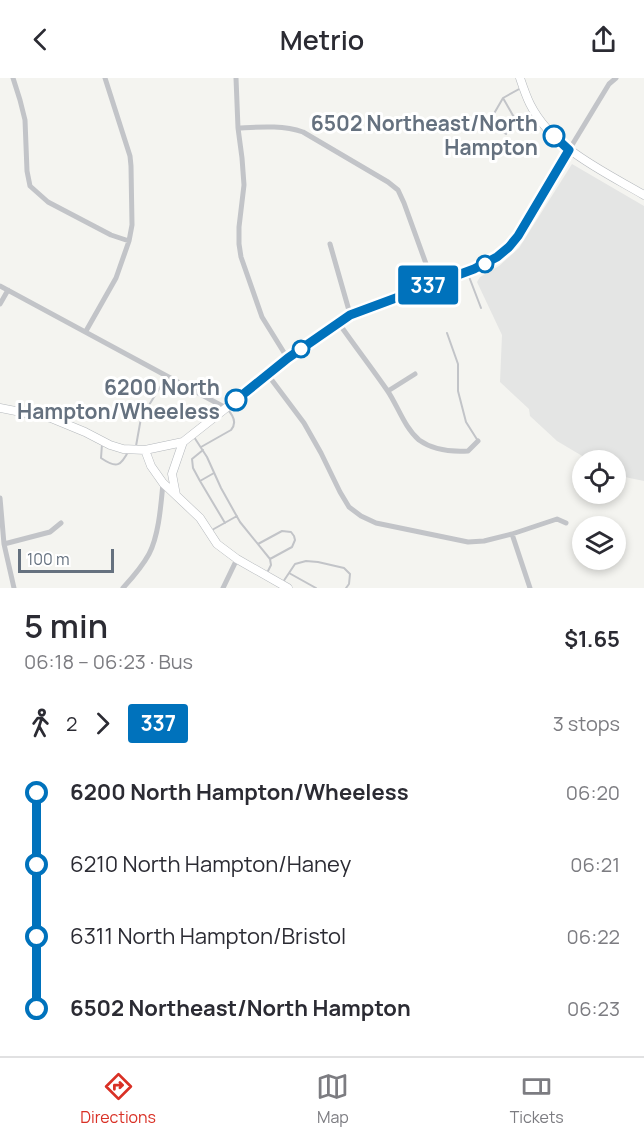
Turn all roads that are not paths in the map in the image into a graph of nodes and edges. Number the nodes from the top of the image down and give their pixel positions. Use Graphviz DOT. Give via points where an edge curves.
graph roads {
  1 [pos="13,78"];
  2 [pos="105,78"];
  3 [pos="236,78"];
  4 [pos="520,78"];
  5 [pos="616,78"];
  6 [pos="523,87"];
  7 [pos="503,98"];
  8 [pos="238,128"];
  9 [pos="569,150"];
  10 [pos="644,195"];
  11 [pos="129,241"];
  12 [pos="330,244"];
  13 [pos="468,272"];
  14 [pos="433,283"];
  15 [pos="0,286"];
  16 [pos="8,290"];
  17 [pos="0,303"];
  18 [pos="481,308"];
  19 [pos="350,315"];
  20 [pos="338,322"];
  21 [pos="86,332"];
  22 [pos="447,333"];
  23 [pos="288,358"];
  24 [pos="415,374"];
  25 [pos="268,375"];
  26 [pos="167,376"];
  27 [pos="388,391"];
  28 [pos="0,408"];
  29 [pos="226,408"];
  30 [pos="192,435"];
  31 [pos="102,441"];
  32 [pos="478,441"];
  33 [pos="183,442"];
  34 [pos="202,449"];
  35 [pos="133,450"];
  36 [pos="145,450"];
  37 [pos="214,473"];
  38 [pos="200,481"];
  39 [pos="163,483"];
  40 [pos="177,497"];
  41 [pos="0,498"];
  42 [pos="237,516"];
  43 [pos="61,523"];
  44 [pos="225,523"];
  45 [pos="566,523"];
  46 [pos="209,532"];
  47 [pos="512,534"];
  48 [pos="4,544"];
  49 [pos="258,544"];
  50 [pos="237,559"];
  51 [pos="270,559"];
  52 [pos="289,573"];
  53 [pos="266,575"];
  54 [pos="285,586"];
  55 [pos="311,587"];
  56 [pos="14,588"];
  57 [pos="123,588"];
  58 [pos="223,588"];
  59 [pos="316,588"];
  60 [pos="346,588"];
  61 [pos="530,588"];
  1 -- 11 [label="street" via="25,120 30,186 48,201"];
  2 -- 11 [label="street" via="131,166"];
  3 -- 8 [label="street"];
  4 -- 6 [label="street"];
  5 -- 9 [label="street"];
  6 -- 7 [label="lane"];
  6 -- 9 [label="street" via="546,127"];
  7 -- 7 [label="lane" via="488,124 506,134 515,119"];
  8 -- 14 [label="street" via="274,127 303,132 388,182 398,190 404,203"];
  8 -- 23 [label="street" via="244,185 239,244 262,317"];
  9 -- 10 [label="street"];
  9 -- 13 [label="street" via="509,247"];
  11 -- 21 [label="street" via="116,278"];
  12 -- 19 [label="street"];
  13 -- 14 [label="street"];
  13 -- 18 [label="lane"];
  14 -- 19 [label="street"];
  15 -- 16 [label="street"];
  16 -- 17 [label="street"];
  16 -- 21 [label="street"];
  19 -- 20 [label="street"];
  20 -- 23 [label="street"];
  20 -- 27 [label="street"];
  21 -- 26 [label="street"];
  22 -- 32 [label="lane" via="458,364 466,422"];
  23 -- 25 [label="street"];
  24 -- 27 [label="street"];
  25 -- 29 [label="street"];
  25 -- 47 [label="street" via="304,423 349,507 361,516 376,523 468,542"];
  26 -- 29 [label="street"];
  26 -- 35 [label="lane" via="141,418"];
  27 -- 32 [label="street" via="421,441 453,452 468,451"];
  28 -- 31 [label="street" via="51,418"];
  29 -- 30 [label="street"];
  29 -- 34 [label="lane" via="232,413 234,426"];
  30 -- 33 [label="street"];
  30 -- 34 [label="lane"];
  31 -- 35 [label="street"];
  31 -- 35 [label="lane" via="101,458 115,465 120,465"];
  33 -- 36 [label="street"];
  33 -- 40 [label="street" via="171,474"];
  34 -- 37 [label="lane"];
  34 -- 38 [label="lane" via="192,459"];
  35 -- 36 [label="street"];
  36 -- 39 [label="street"];
  37 -- 38 [label="lane"];
  37 -- 42 [label="lane"];
  38 -- 44 [label="lane"];
  39 -- 40 [label="street"];
  39 -- 57 [label="street" via="150,552"];
  40 -- 46 [label="street"];
  41 -- 48 [label="street"];
  42 -- 44 [label="lane"];
  42 -- 49 [label="lane"];
  43 -- 48 [label="street" via="51,532"];
  44 -- 46 [label="lane"];
  45 -- 47 [label="street" via="557,519"];
  46 -- 50 [label="street"];
  47 -- 61 [label="street"];
  48 -- 56 [label="street"];
  49 -- 51 [label="lane"];
  49 -- 51 [label="lane" via="282,531 291,532 295,540 292,546"];
  50 -- 53 [label="street"];
  50 -- 58 [label="street"];
  51 -- 53 [label="lane"];
  52 -- 54 [label="lane"];
  52 -- 55 [label="lane"];
  52 -- 60 [label="lane" via="295,564 306,561 344,568 350,574"];
  53 -- 54 [label="street"];
  55 -- 59 [label="lane"];
}
